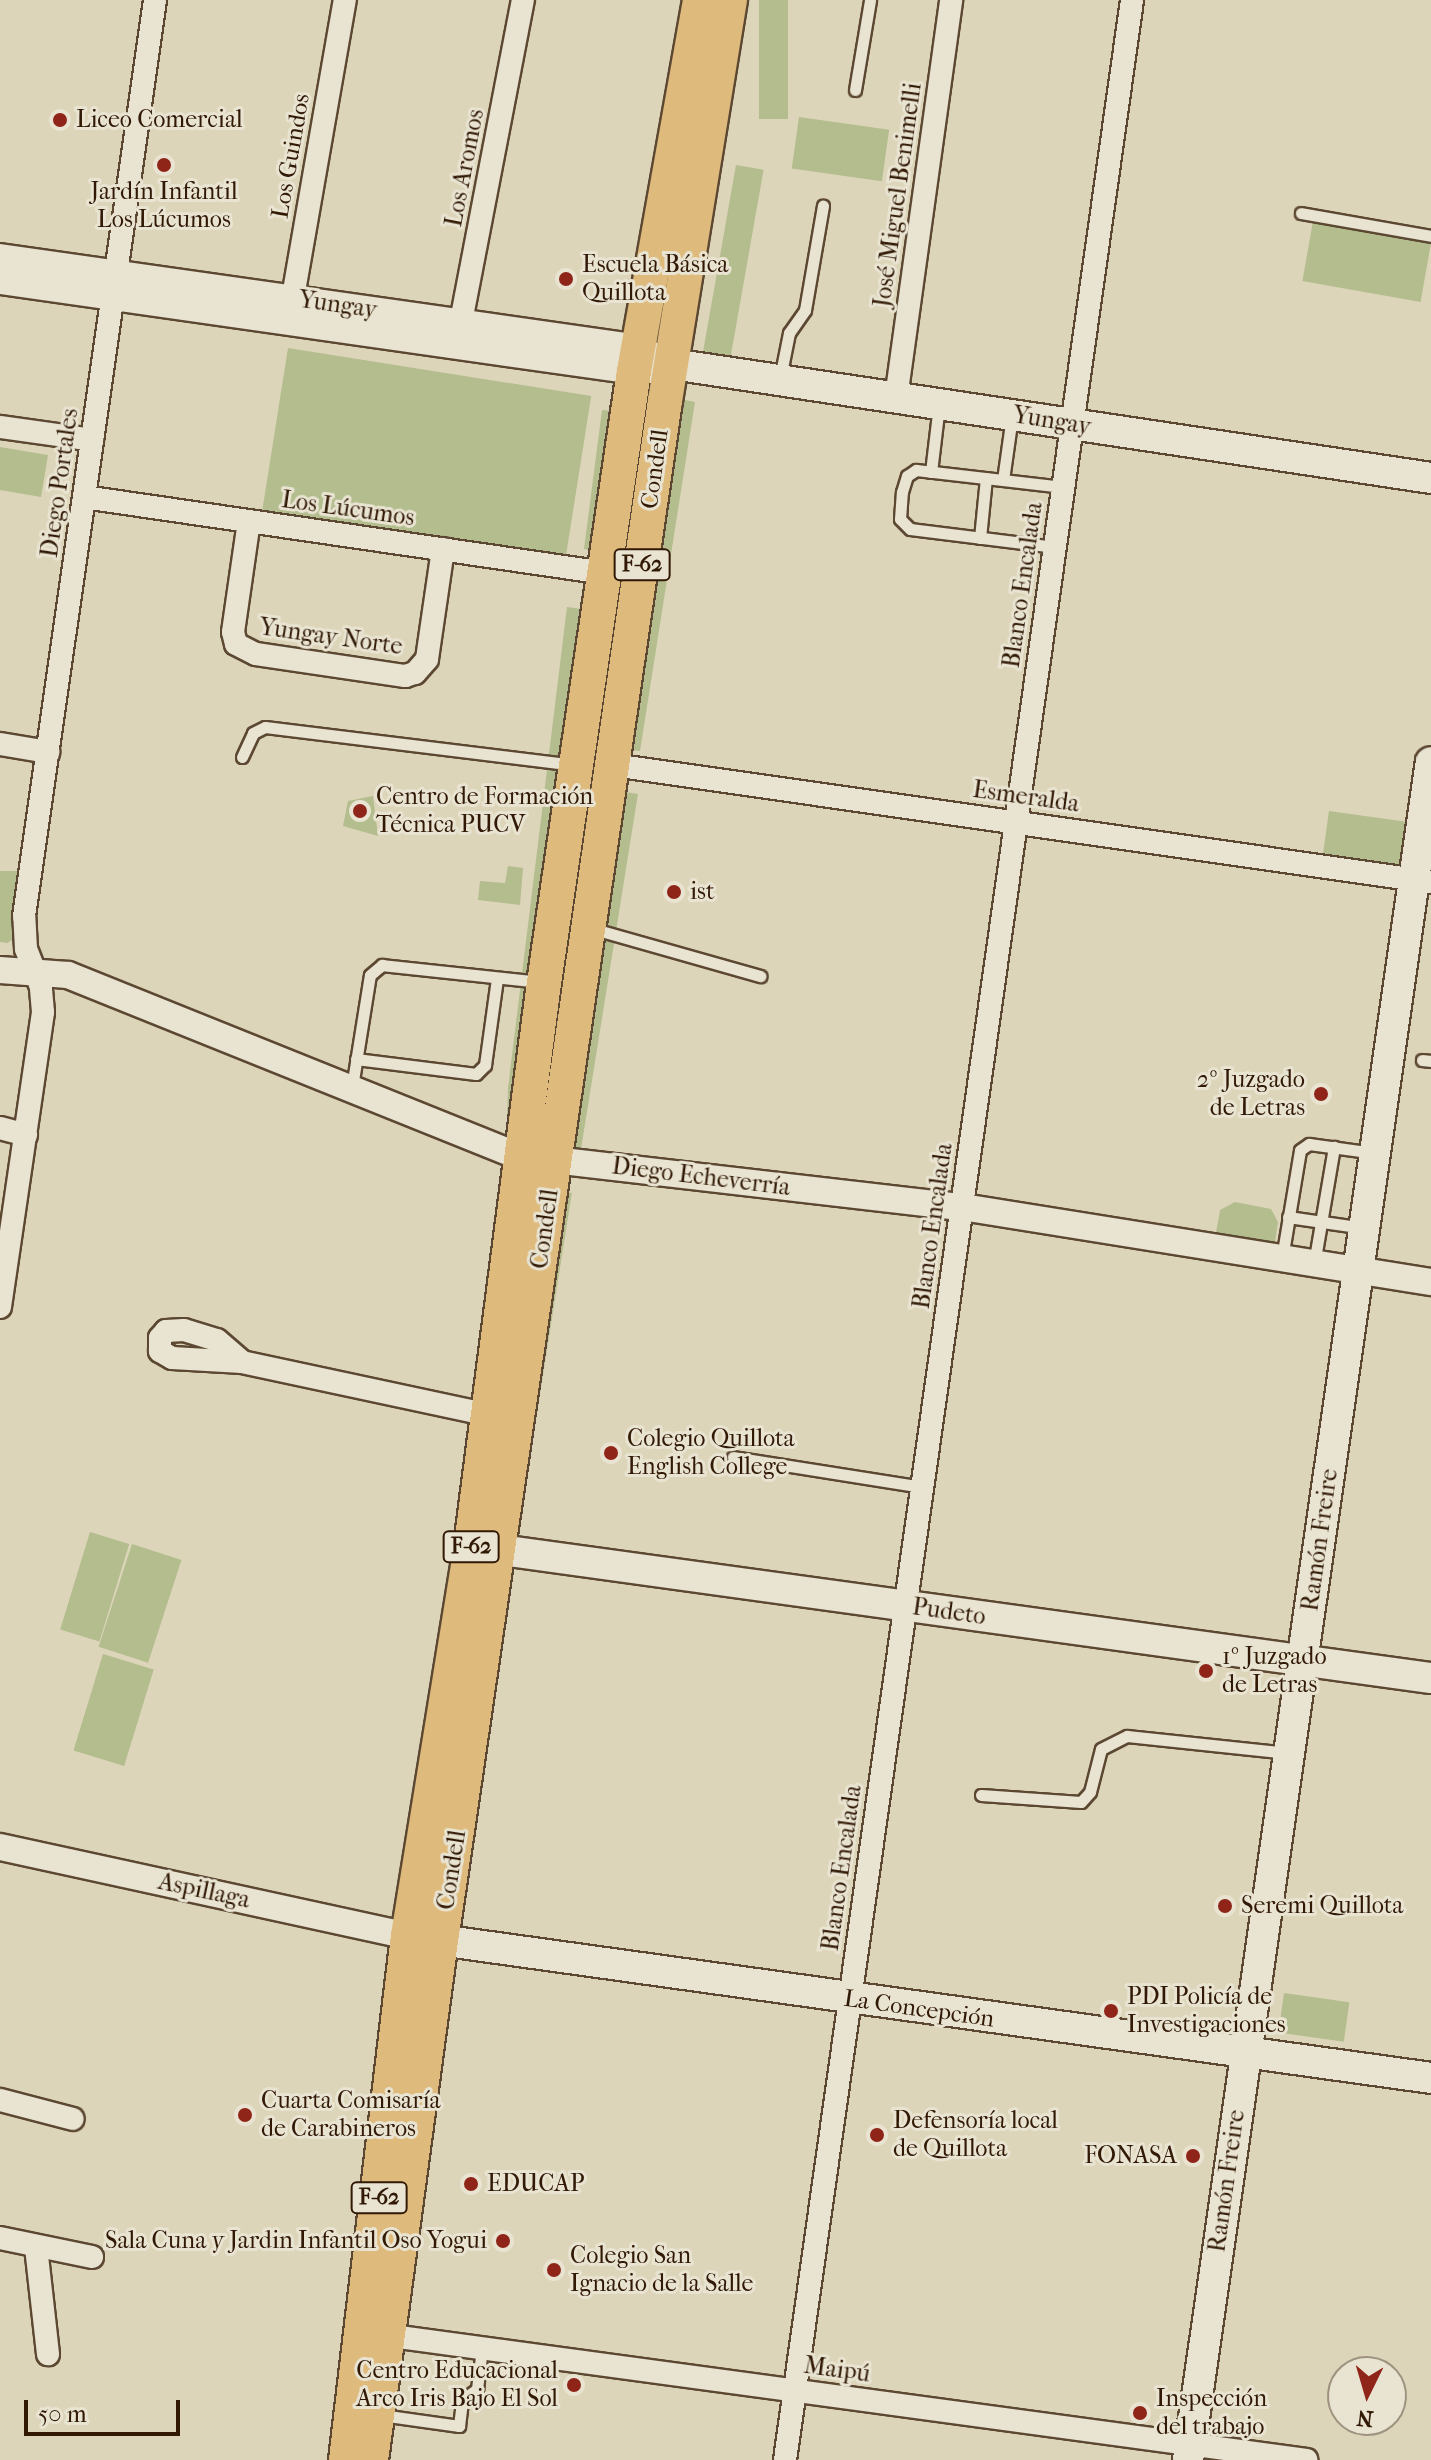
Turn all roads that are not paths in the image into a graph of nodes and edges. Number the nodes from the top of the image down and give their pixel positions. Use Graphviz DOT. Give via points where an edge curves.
graph roads {
  1 [pos="155,0"];
  2 [pos="345,0"];
  3 [pos="523,0"];
  4 [pos="700,0"];
  5 [pos="730,0"];
  6 [pos="870,0"];
  7 [pos="951,0"];
  8 [pos="1132,0"];
  9 [pos="855,90"];
  10 [pos="823,206"];
  11 [pos="1301,213"];
  12 [pos="1431,236"];
  13 [pos="0,257"];
  14 [pos="0,281"];
  15 [pos="114,285"];
  16 [pos="290,310"];
  17 [pos="459,334"];
  18 [pos="636,360"];
  19 [pos="672,364"];
  20 [pos="780,380"];
  21 [pos="896,398"];
  22 [pos="939,404"];
  23 [pos="1012,415"];
  24 [pos="1072,424"];
  25 [pos="0,427"];
  26 [pos="92,440"];
  27 [pos="931,472"];
  28 [pos="986,478"];
  29 [pos="1431,478"];
  30 [pos="1003,480"];
  31 [pos="1063,487"];
  32 [pos="84,497"];
  33 [pos="249,521"];
  34 [pos="980,538"];
  35 [pos="1055,547"];
  36 [pos="443,549"];
  37 [pos="605,573"];
  38 [pos="0,744"];
  39 [pos="48,752"];
  40 [pos="242,757"];
  41 [pos="1431,762"];
  42 [pos="613,765"];
  43 [pos="577,766"];
  44 [pos="1016,822"];
  45 [pos="1423,881"];
  46 [pos="589,928"];
  47 [pos="0,970"];
  48 [pos="36,973"];
  49 [pos="760,976"];
  50 [pos="497,979"];
  51 [pos="544,983"];
  52 [pos="356,1059"];
  53 [pos="351,1091"];
  54 [pos="0,1128"];
  55 [pos="26,1135"];
  56 [pos="1334,1147"];
  57 [pos="1375,1153"];
  58 [pos="519,1156"];
  59 [pos="554,1160"];
  60 [pos="962,1207"];
  61 [pos="1288,1217"];
  62 [pos="1321,1221"];
  63 [pos="1365,1228"];
  64 [pos="1282,1259"];
  65 [pos="1314,1265"];
  66 [pos="1358,1272"];
  67 [pos="2,1275"];
  68 [pos="1431,1282"];
  69 [pos="0,1307"];
  70 [pos="242,1362"];
  71 [pos="484,1414"];
  72 [pos="733,1457"];
  73 [pos="922,1487"];
  74 [pos="501,1550"];
  75 [pos="469,1561"];
  76 [pos="905,1606"];
  77 [pos="1303,1662"];
  78 [pos="1431,1678"];
  79 [pos="1288,1753"];
  80 [pos="981,1795"];
  81 [pos="0,1847"];
  82 [pos="408,1936"];
  83 [pos="441,1940"];
  84 [pos="849,2000"];
  85 [pos="1245,2052"];
  86 [pos="1431,2078"];
  87 [pos="0,2100"];
  88 [pos="73,2119"];
  89 [pos="0,2238"];
  90 [pos="36,2247"];
  91 [pos="92,2257"];
  92 [pos="374,2334"];
  93 [pos="482,2348"];
  94 [pos="48,2354"];
  95 [pos="794,2390"];
  96 [pos="376,2415"];
  97 [pos="1189,2452"];
  98 [pos="346,2460"];
  99 [pos="371,2460"];
  100 [pos="785,2460"];
  101 [pos="1306,2460"];
  1 -- 15 [label="street, Diego Portales"];
  2 -- 16 [label="street, Los Guindos"];
  3 -- 17 [label="street, Los Aromos"];
  4 -- 18 [label="main road, Condell / F-62"];
  5 -- 19 [label="main road, Condell / F-62"];
  6 -- 9 [label="lane"];
  7 -- 21 [label="street, José Miguel Benimelli"];
  8 -- 24 [label="street, Blanco Encalada"];
  10 -- 20 [label="lane" via="805,310 789,333"];
  11 -- 12 [label="lane"];
  13 -- 15 [label="street, Yungay"];
  14 -- 15 [label="street, Yungay"];
  15 -- 16 [label="street, Yungay"];
  15 -- 26 [label="street, Diego Portales"];
  16 -- 17 [label="street, Yungay"];
  17 -- 18 [label="street, Yungay"];
  18 -- 19 [label="main road, Yungay"];
  18 -- 37 [label="main road, Condell / F-62"];
  19 -- 20 [label="main road, Yungay"];
  19 -- 42 [label="main road, Condell / F-62"];
  20 -- 21 [label="main road, Yungay"];
  21 -- 22 [label="main road, Yungay"];
  22 -- 23 [label="main road, Yungay"];
  22 -- 27 [label="lane"];
  23 -- 24 [label="main road, Yungay"];
  23 -- 30 [label="lane"];
  24 -- 29 [label="main road, Yungay"];
  24 -- 31 [label="street, Blanco Encalada"];
  25 -- 26 [label="street"];
  26 -- 32 [label="street, Diego Portales"];
  27 -- 28 [label="lane"];
  27 -- 34 [label="lane" via="916,470 907,476 900,511 903,524"];
  28 -- 30 [label="lane"];
  28 -- 34 [label="lane"];
  30 -- 31 [label="lane"];
  31 -- 35 [label="street, Blanco Encalada"];
  32 -- 33 [label="street, Los Lúcumos"];
  32 -- 39 [label="street, Diego Portales"];
  33 -- 36 [label="street, Los Lúcumos"];
  33 -- 36 [label="street, Yungay Norte" via="233,632 244,650 405,676 427,659"];
  34 -- 35 [label="lane"];
  35 -- 44 [label="street, Blanco Encalada"];
  36 -- 37 [label="street, Los Lúcumos"];
  37 -- 43 [label="main road, Condell / F-62"];
  38 -- 39 [label="street"];
  39 -- 48 [label="street, Diego Portales" via="24,924"];
  40 -- 43 [label="lane" via="253,733 265,727"];
  41 -- 45 [label="main road, Ramón Freire"];
  42 -- 44 [label="street, Esmeralda"];
  42 -- 46 [label="main road, Condell / F-62"];
  43 -- 51 [label="main road, Condell / F-62"];
  44 -- 45 [label="street, Esmeralda"];
  44 -- 60 [label="street, Blanco Encalada"];
  45 -- 57 [label="main road, Ramón Freire"];
  46 -- 49 [label="lane"];
  46 -- 59 [label="main road, Condell / F-62"];
  47 -- 48 [label="street, Diego Echeverría"];
  48 -- 53 [label="street, Diego Echeverría" via="68,975"];
  48 -- 55 [label="street, Diego Portales" via="43,1012"];
  50 -- 51 [label="lane"];
  50 -- 52 [label="lane" via="382,965 370,975"];
  50 -- 52 [label="lane" via="485,1065 476,1074"];
  51 -- 58 [label="main road, Condell / F-62"];
  52 -- 53 [label="lane"];
  53 -- 58 [label="street, Diego Echeverría"];
  54 -- 55 [label="street"];
  55 -- 67 [label="street, Diego Portales"];
  56 -- 57 [label="lane"];
  56 -- 61 [label="lane" via="1309,1144 1300,1150"];
  56 -- 62 [label="lane"];
  57 -- 63 [label="main road, Ramón Freire"];
  58 -- 59 [label="street, Diego Echeverría"];
  58 -- 71 [label="main road, Condell / F-62"];
  59 -- 60 [label="street, Diego Echeverría"];
  59 -- 74 [label="main road, Condell / F-62"];
  60 -- 64 [label="street, Diego Echeverría"];
  60 -- 73 [label="street, Blanco Encalada"];
  61 -- 62 [label="lane"];
  61 -- 64 [label="lane"];
  62 -- 63 [label="lane"];
  62 -- 65 [label="lane"];
  63 -- 66 [label="main road, Ramón Freire"];
  64 -- 65 [label="street, Diego Echeverría"];
  65 -- 66 [label="street, Diego Echeverría"];
  66 -- 68 [label="street, Diego Echeverría"];
  66 -- 77 [label="main road, Ramón Freire"];
  67 -- 69 [label="street, Diego Portales"];
  70 -- 71 [label="street"];
  71 -- 75 [label="main road, Condell / F-62"];
  72 -- 73 [label="lane"];
  73 -- 76 [label="street, Blanco Encalada"];
  74 -- 75 [label="main road, Pudeto"];
  74 -- 76 [label="main road, Pudeto"];
  74 -- 83 [label="main road, Condell / F-62"];
  75 -- 82 [label="main road, Condell / F-62"];
  76 -- 77 [label="main road, Pudeto"];
  76 -- 84 [label="street, Blanco Encalada"];
  77 -- 78 [label="main road, Pudeto"];
  77 -- 79 [label="main road, Ramón Freire"];
  79 -- 80 [label="lane" via="1127,1736 1101,1749 1090,1792 1081,1802"];
  79 -- 85 [label="main road, Ramón Freire"];
  81 -- 82 [label="street, Aspillaga"];
  82 -- 83 [label="main road, La Concepción"];
  82 -- 92 [label="main road, Condell / F-62"];
  83 -- 84 [label="main road, La Concepción"];
  83 -- 92 [label="main road, Condell / F-62"];
  84 -- 85 [label="main road, La Concepción"];
  84 -- 95 [label="street, Blanco Encalada"];
  85 -- 86 [label="main road, La Concepción"];
  85 -- 97 [label="main road, Ramón Freire"];
  87 -- 88 [label="street"];
  89 -- 90 [label="street"];
  90 -- 91 [label="street"];
  90 -- 94 [label="street"];
  92 -- 93 [label="street, Maipú"];
  92 -- 96 [label="main road, Condell / F-62"];
  92 -- 98 [label="main road, Condell / F-62"];
  93 -- 95 [label="street, Maipú"];
  93 -- 96 [label="lane" via="477,2389 462,2400 459,2426"];
  95 -- 97 [label="street, Maipú"];
  95 -- 100 [label="street, Blanco Encalada"];
  96 -- 99 [label="main road, Condell / F-62"];
  97 -- 101 [label="street, Maipú"];
}
